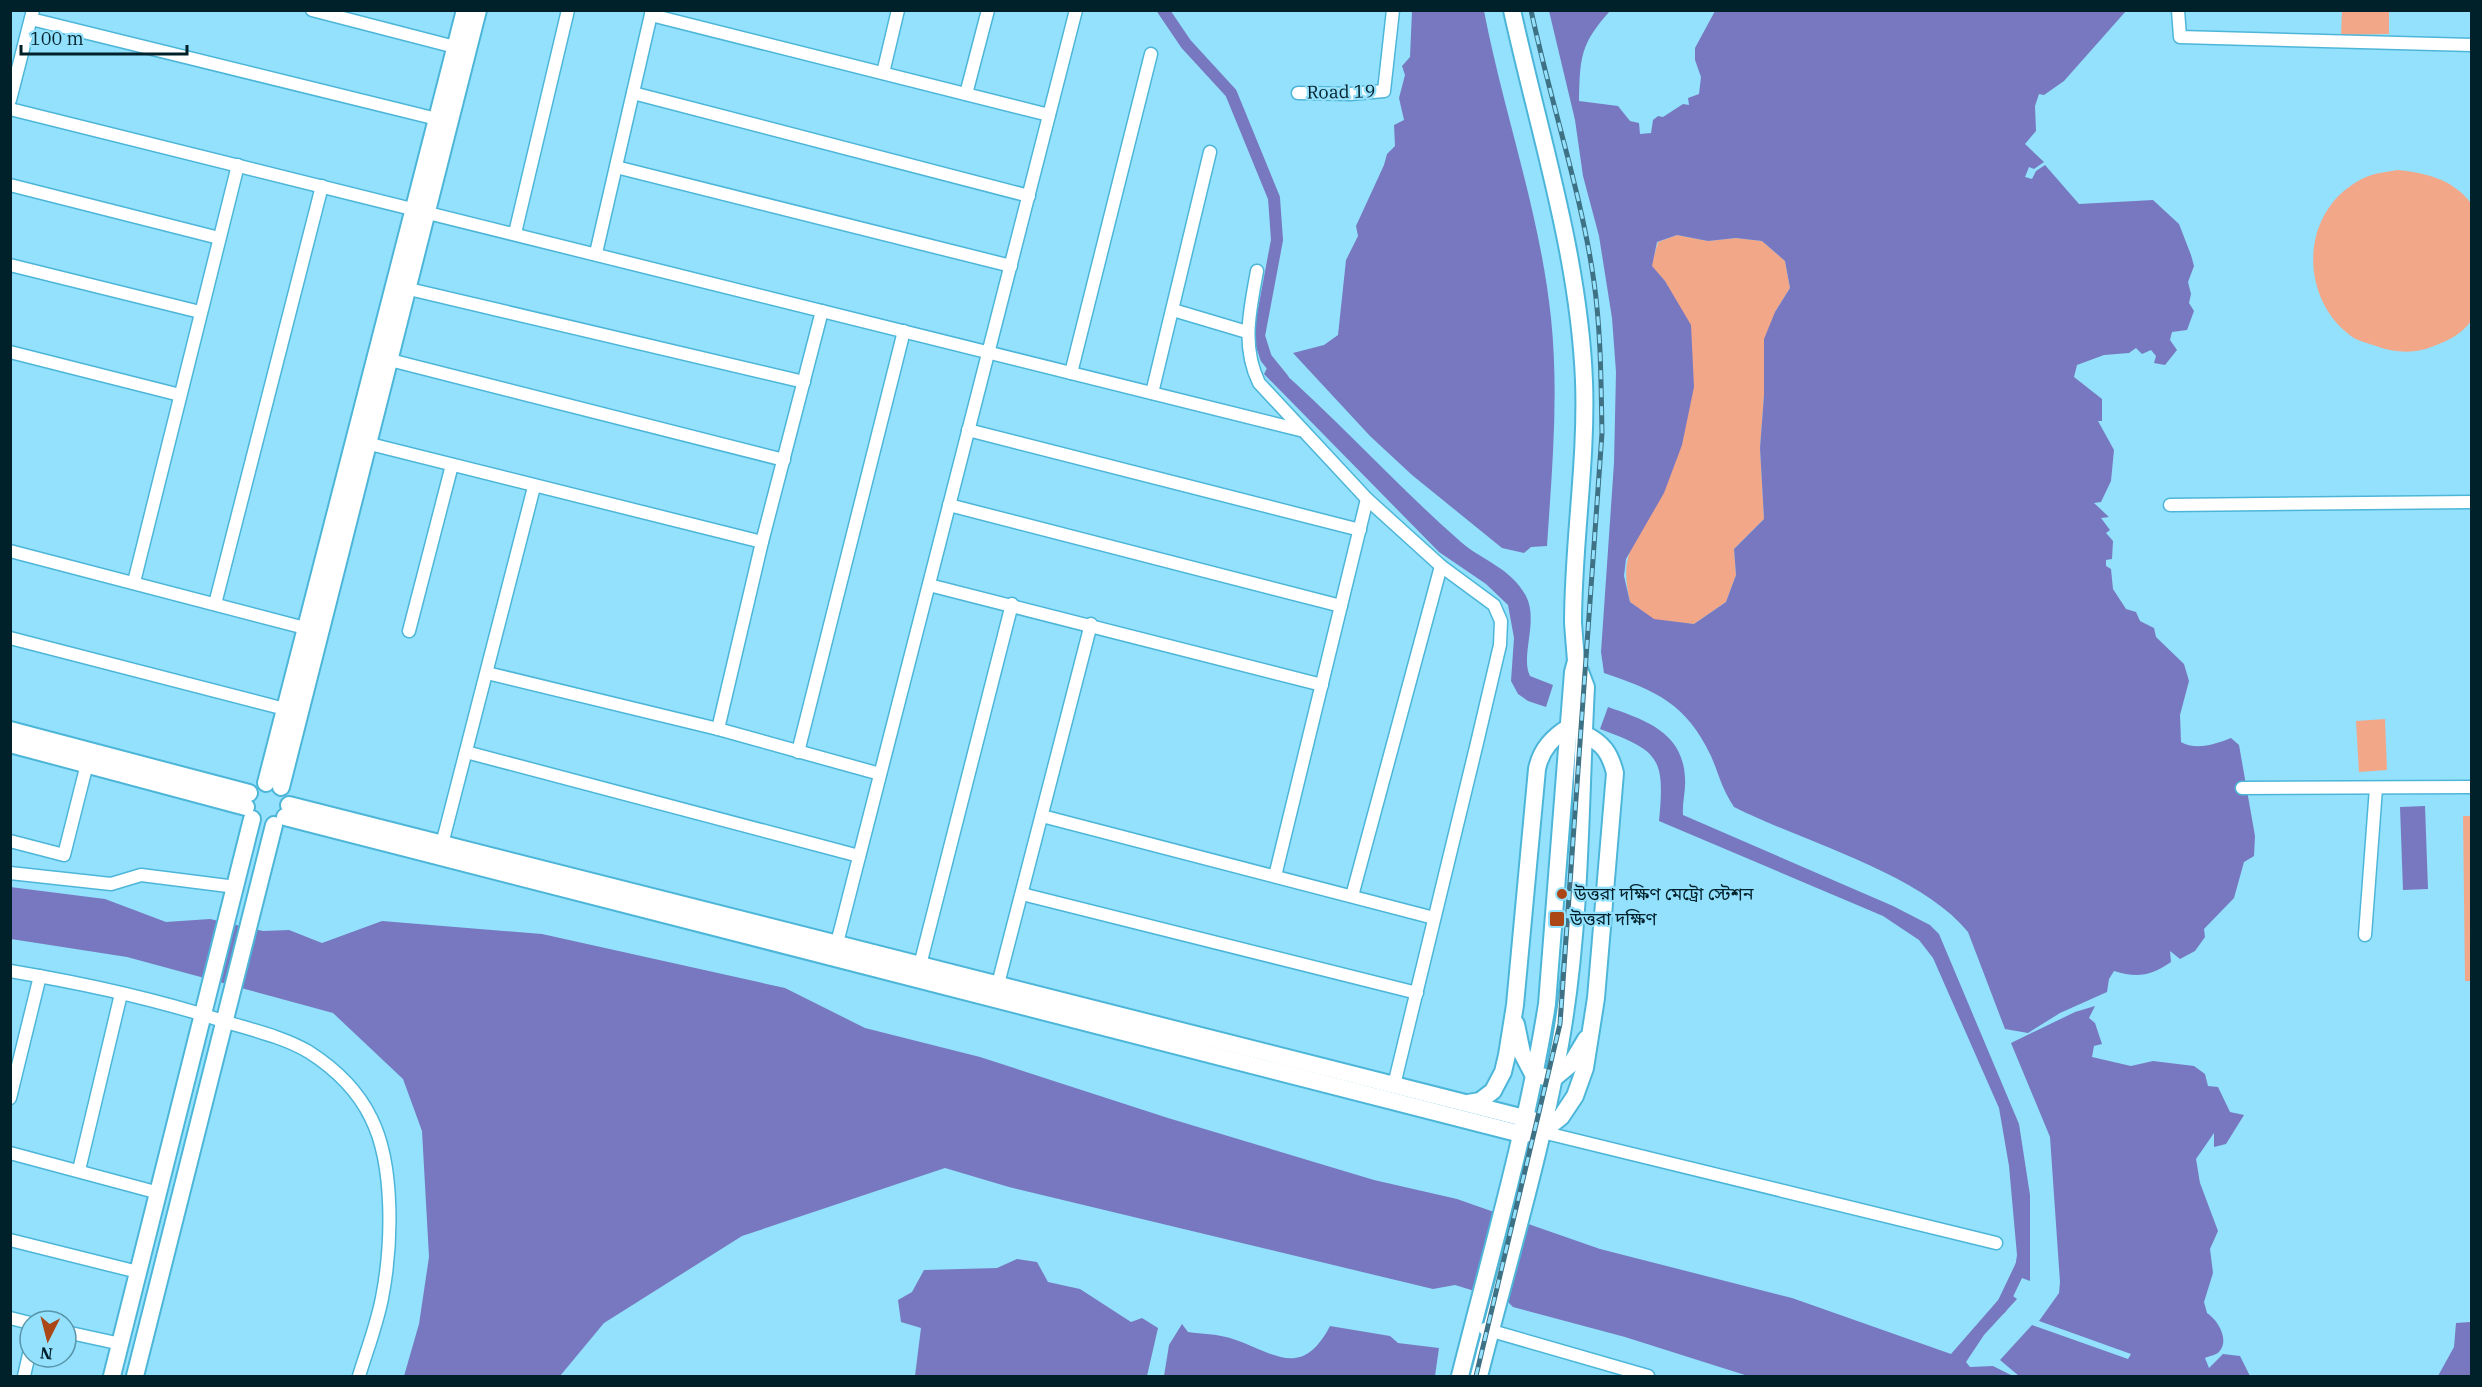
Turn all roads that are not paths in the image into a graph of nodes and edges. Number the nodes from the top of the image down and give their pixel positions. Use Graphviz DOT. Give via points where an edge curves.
graph roads {
  1 [pos="312,10"];
  2 [pos="465,10"];
  3 [pos="478,10"];
  4 [pos="568,10"];
  5 [pos="898,10"];
  6 [pos="987,10"];
  7 [pos="1076,10"];
  8 [pos="1393,10"];
  9 [pos="1512,10"];
  10 [pos="2178,10"];
  11 [pos="652,13"];
  12 [pos="32,15"];
  13 [pos="2472,45"];
  14 [pos="456,46"];
  15 [pos="1151,54"];
  16 [pos="883,73"];
  17 [pos="633,93"];
  18 [pos="1298,93"];
  19 [pos="966,94"];
  20 [pos="10,100"];
  21 [pos="10,109"];
  22 [pos="1049,116"];
  23 [pos="437,119"];
  24 [pos="1210,152"];
  25 [pos="238,165"];
  26 [pos="616,167"];
  27 [pos="10,185"];
  28 [pos="322,186"];
  29 [pos="1029,196"];
  30 [pos="420,210"];
  31 [pos="515,233"];
  32 [pos="219,238"];
  33 [pos="596,253"];
  34 [pos="10,265"];
  35 [pos="1011,266"];
  36 [pos="1257,272"];
  37 [pos="409,289"];
  38 [pos="1173,310"];
  39 [pos="822,311"];
  40 [pos="200,312"];
  41 [pos="904,331"];
  42 [pos="1247,332"];
  43 [pos="10,352"];
  44 [pos="988,353"];
  45 [pos="390,360"];
  46 [pos="1071,373"];
  47 [pos="804,382"];
  48 [pos="1152,393"];
  49 [pos="180,395"];
  50 [pos="969,430"];
  51 [pos="1300,430"];
  52 [pos="362,442"];
  53 [pos="784,460"];
  54 [pos="452,465"];
  55 [pos="534,487"];
  56 [pos="1367,499"];
  57 [pos="2472,502"];
  58 [pos="949,505"];
  59 [pos="2170,505"];
  60 [pos="1360,530"];
  61 [pos="762,542"];
  62 [pos="10,551"];
  63 [pos="1441,566"];
  64 [pos="134,582"];
  65 [pos="929,585"];
  66 [pos="215,604"];
  67 [pos="1012,604"];
  68 [pos="1341,606"];
  69 [pos="1091,624"];
  70 [pos="305,628"];
  71 [pos="409,631"];
  72 [pos="10,638"];
  73 [pos="487,673"];
  74 [pos="1322,685"];
  75 [pos="285,709"];
  76 [pos="718,729"];
  77 [pos="10,730"];
  78 [pos="1576,731"];
  79 [pos="10,744"];
  80 [pos="466,752"];
  81 [pos="798,752"];
  82 [pos="87,764"];
  83 [pos="880,774"];
  84 [pos="273,785"];
  85 [pos="2472,787"];
  86 [pos="2242,788"];
  87 [pos="2376,788"];
  88 [pos="249,806"];
  89 [pos="282,816"];
  90 [pos="1042,816"];
  91 [pos="10,841"];
  92 [pos="442,844"];
  93 [pos="859,856"];
  94 [pos="10,873"];
  95 [pos="1275,876"];
  96 [pos="236,887"];
  97 [pos="1022,894"];
  98 [pos="1352,896"];
  99 [pos="1434,918"];
  100 [pos="2365,935"];
  101 [pos="837,944"];
  102 [pos="920,965"];
  103 [pos="10,971"];
  104 [pos="40,976"];
  105 [pos="998,984"];
  106 [pos="1417,993"];
  107 [pos="121,994"];
  108 [pos="1515,1005"];
  109 [pos="204,1012"];
  110 [pos="224,1017"];
  111 [pos="1593,1023"];
  112 [pos="1533,1074"];
  113 [pos="1553,1079"];
  114 [pos="1394,1085"];
  115 [pos="10,1098"];
  116 [pos="1467,1103"];
  117 [pos="1522,1126"];
  118 [pos="1543,1128"];
  119 [pos="10,1152"];
  120 [pos="79,1170"];
  121 [pos="159,1193"];
  122 [pos="10,1240"];
  123 [pos="1996,1243"];
  124 [pos="138,1272"];
  125 [pos="1475,1319"];
  126 [pos="1492,1323"];
  127 [pos="78,1335"];
  128 [pos="120,1344"];
  129 [pos="112,1377"];
  130 [pos="135,1377"];
  131 [pos="359,1377"];
  132 [pos="1460,1377"];
  133 [pos="1479,1377"];
  134 [pos="1648,1377"];
  1 -- 14 [label="street"];
  2 -- 14 [label="street"];
  3 -- 30 [label="street"];
  4 -- 31 [label="street"];
  5 -- 16 [label="street"];
  6 -- 19 [label="street"];
  7 -- 22 [label="street"];
  8 -- 18 [label="street, Road 19" via="1384,91"];
  9 -- 78 [label="street" via="1578,302 1584,384 1573,612 1576,661 1586,687"];
  10 -- 13 [label="street" via="2180,38"];
  11 -- 16 [label="street"];
  11 -- 17 [label="street"];
  12 -- 20 [label="street"];
  12 -- 23 [label="street"];
  14 -- 23 [label="street"];
  15 -- 46 [label="street"];
  16 -- 19 [label="street"];
  17 -- 26 [label="street"];
  17 -- 29 [label="street"];
  19 -- 22 [label="street"];
  21 -- 25 [label="street"];
  22 -- 29 [label="street"];
  23 -- 30 [label="street"];
  24 -- 38 [label="street"];
  25 -- 28 [label="street"];
  25 -- 32 [label="street"];
  26 -- 33 [label="street"];
  26 -- 35 [label="street"];
  27 -- 32 [label="street"];
  28 -- 30 [label="street"];
  28 -- 66 [label="street"];
  29 -- 35 [label="street"];
  30 -- 31 [label="street"];
  30 -- 37 [label="street"];
  30 -- 52 [label="street"];
  31 -- 33 [label="street"];
  32 -- 40 [label="street"];
  33 -- 39 [label="street"];
  34 -- 40 [label="street"];
  35 -- 44 [label="street"];
  36 -- 42 [label="street"];
  37 -- 45 [label="street"];
  37 -- 47 [label="street"];
  38 -- 42 [label="street"];
  38 -- 48 [label="street"];
  39 -- 41 [label="street"];
  39 -- 47 [label="street"];
  40 -- 49 [label="street"];
  41 -- 44 [label="street"];
  41 -- 81 [label="street"];
  42 -- 51 [label="street" via="1249,357 1258,383"];
  43 -- 49 [label="street"];
  44 -- 46 [label="street"];
  44 -- 50 [label="street"];
  45 -- 52 [label="street"];
  45 -- 53 [label="street"];
  46 -- 48 [label="street"];
  47 -- 53 [label="street"];
  48 -- 51 [label="street"];
  49 -- 64 [label="street"];
  50 -- 58 [label="street"];
  50 -- 60 [label="street"];
  51 -- 56 [label="street"];
  52 -- 54 [label="street"];
  52 -- 70 [label="street"];
  52 -- 84 [label="street"];
  53 -- 61 [label="street"];
  54 -- 55 [label="street"];
  54 -- 71 [label="street"];
  55 -- 61 [label="street"];
  55 -- 73 [label="street"];
  56 -- 60 [label="street"];
  56 -- 63 [label="street"];
  57 -- 59 [label="street"];
  58 -- 65 [label="street"];
  58 -- 68 [label="street"];
  60 -- 68 [label="street"];
  61 -- 76 [label="street"];
  62 -- 64 [label="street"];
  63 -- 98 [label="street"];
  63 -- 99 [label="street" via="1494,605 1502,630"];
  64 -- 66 [label="street"];
  65 -- 67 [label="street"];
  65 -- 83 [label="street"];
  66 -- 70 [label="street"];
  67 -- 69 [label="street"];
  67 -- 102 [label="street"];
  68 -- 74 [label="street"];
  69 -- 74 [label="street"];
  69 -- 90 [label="street"];
  70 -- 75 [label="street"];
  72 -- 75 [label="street"];
  73 -- 76 [label="street"];
  73 -- 80 [label="street"];
  74 -- 95 [label="street"];
  75 -- 84 [label="street"];
  76 -- 81 [label="street"];
  77 -- 88 [label="street"];
  78 -- 108 [label="street" via="1554,737 1537,769"];
  78 -- 111 [label="street" via="1607,750 1615,773"];
  78 -- 112 [label="street" via="1547,1004"];
  78 -- 113 [label="street" via="1569,973"];
  79 -- 82 [label="street"];
  80 -- 92 [label="street"];
  80 -- 93 [label="street"];
  81 -- 83 [label="street"];
  82 -- 88 [label="street"];
  82 -- 91 [label="street" via="64,855"];
  83 -- 93 [label="street"];
  84 -- 88 [label="street" via="259,784"];
  84 -- 89 [label="street"];
  85 -- 87 [label="street"];
  86 -- 87 [label="street"];
  87 -- 100 [label="street"];
  88 -- 89 [label="street" via="262,825"];
  88 -- 96 [label="street"];
  89 -- 92 [label="street"];
  89 -- 110 [label="street" via="255,892"];
  89 -- 117 [label="street"];
  90 -- 95 [label="street"];
  90 -- 97 [label="street"];
  92 -- 101 [label="street"];
  93 -- 101 [label="street"];
  94 -- 96 [label="street" via="111,884 141,875"];
  95 -- 98 [label="street"];
  96 -- 109 [label="street"];
  97 -- 105 [label="street"];
  97 -- 106 [label="street"];
  98 -- 99 [label="street"];
  99 -- 106 [label="street"];
  101 -- 102 [label="street"];
  102 -- 105 [label="street"];
  103 -- 104 [label="street"];
  104 -- 107 [label="street"];
  104 -- 115 [label="street"];
  105 -- 114 [label="street"];
  106 -- 114 [label="street"];
  107 -- 109 [label="street"];
  107 -- 120 [label="street"];
  108 -- 112 [label="street" via="1519,1043"];
  108 -- 116 [label="street" via="1500,1078 1485,1098"];
  109 -- 110 [label="street"];
  109 -- 121 [label="street"];
  110 -- 130 [label="street"];
  110 -- 131 [label="street" via="308,1052 354,1090 379,1138 386,1180 387,1257 381,1301"];
  111 -- 113 [label="street" via="1573,1061"];
  111 -- 118 [label="street" via="1585,1068 1575,1096 1561,1117"];
  112 -- 113 [label="street"];
  112 -- 117 [label="street"];
  113 -- 118 [label="street"];
  114 -- 116 [label="street"];
  116 -- 117 [label="street"];
  117 -- 118 [label="street"];
  117 -- 125 [label="street"];
  118 -- 123 [label="street"];
  118 -- 126 [label="street"];
  119 -- 120 [label="street"];
  120 -- 121 [label="street"];
  121 -- 124 [label="street"];
  122 -- 124 [label="street"];
  124 -- 128 [label="street"];
  125 -- 126 [label="street"];
  125 -- 132 [label="street"];
  126 -- 133 [label="street"];
  126 -- 134 [label="street"];
  127 -- 128 [label="street"];
  128 -- 129 [label="street"];
}
